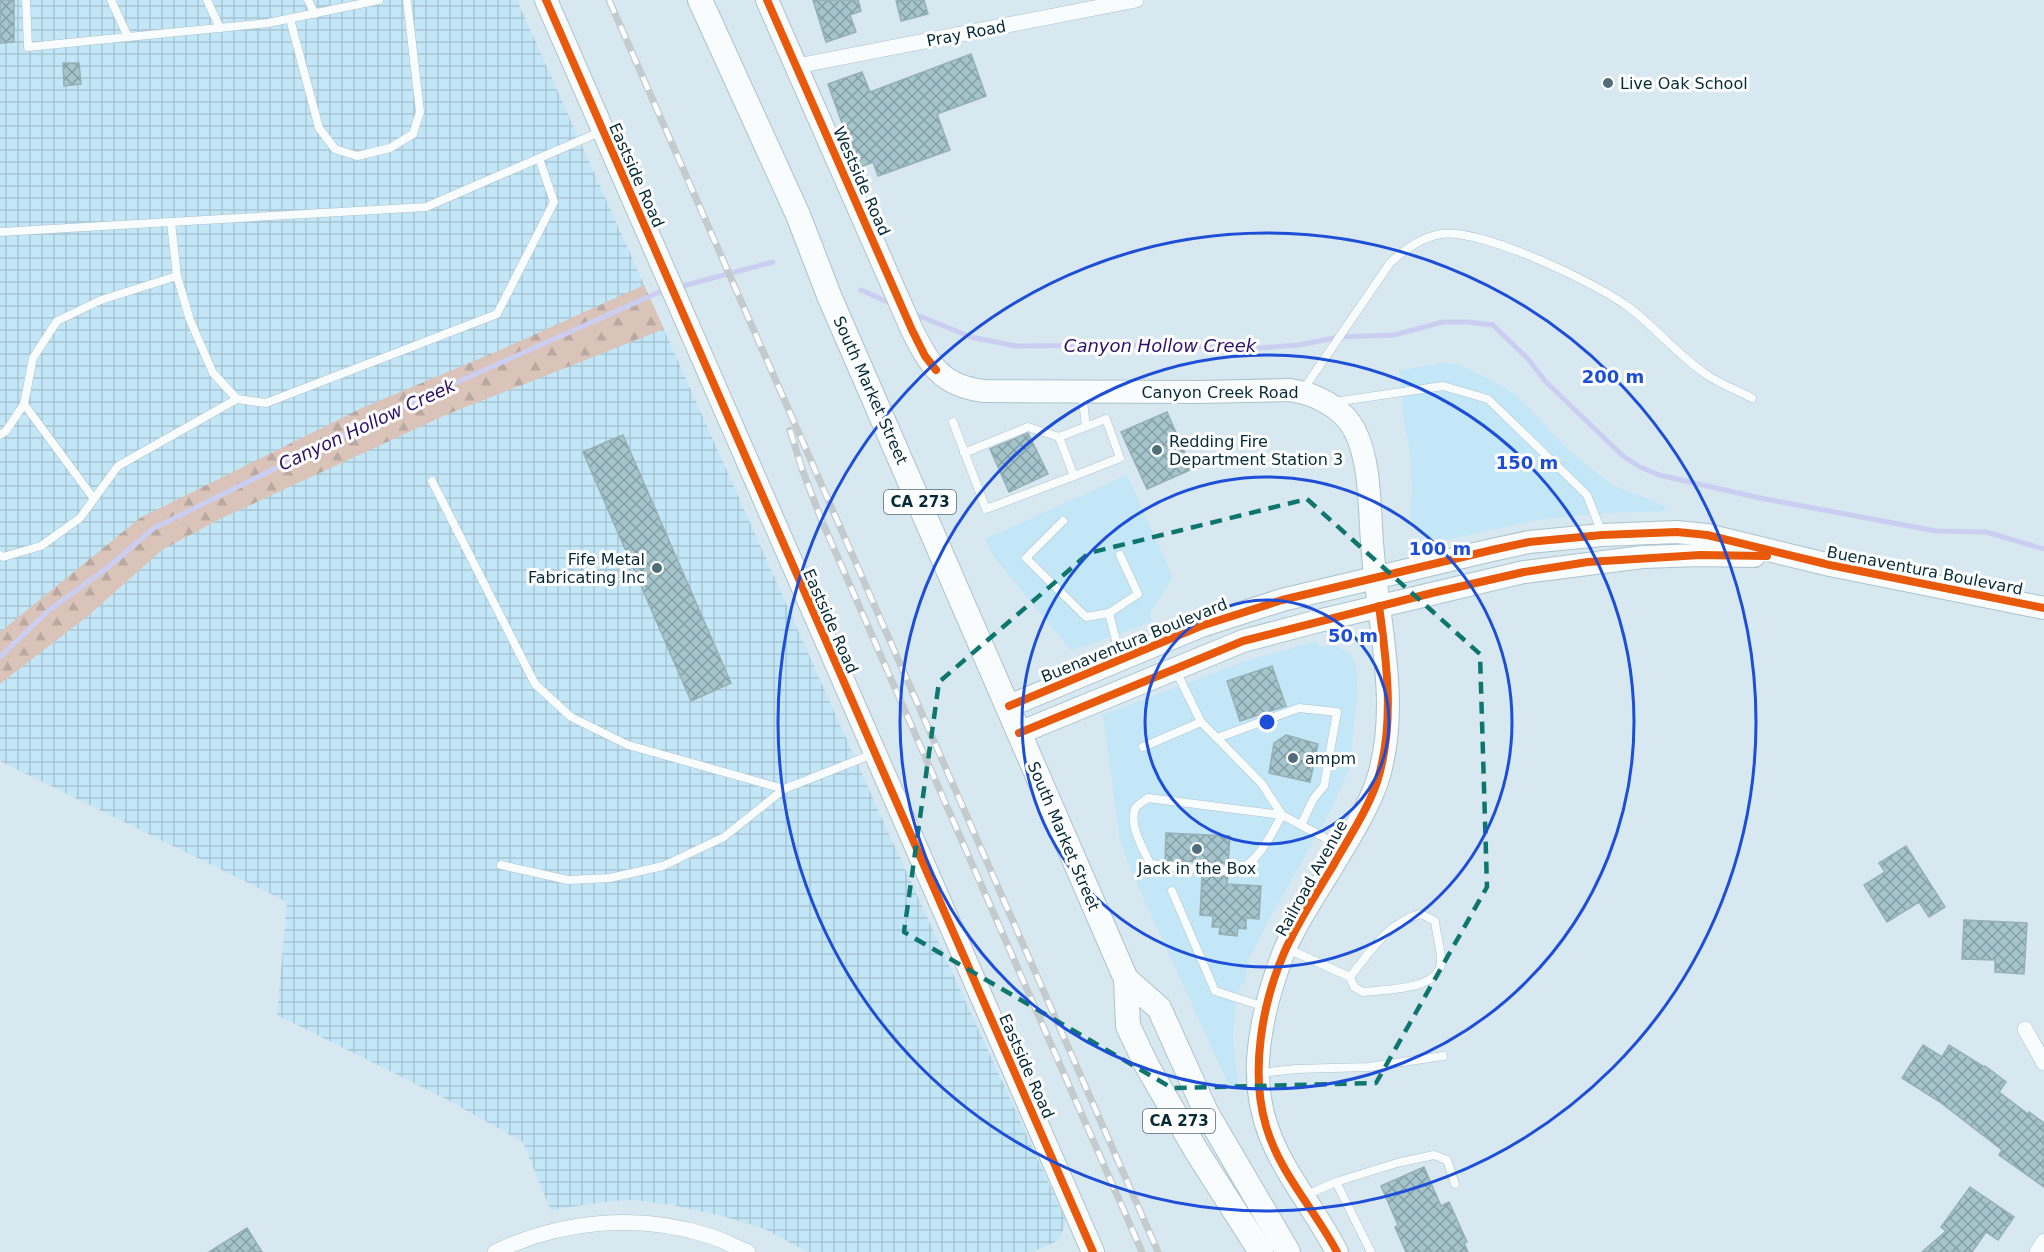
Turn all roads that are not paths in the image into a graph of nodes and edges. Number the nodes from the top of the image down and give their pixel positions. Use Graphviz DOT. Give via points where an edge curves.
graph roads {
  1 [pos="26,0"];
  2 [pos="111,0"];
  3 [pos="207,0"];
  4 [pos="308,0"];
  5 [pos="379,0"];
  6 [pos="407,0"];
  7 [pos="546,0"];
  8 [pos="700,0"];
  9 [pos="768,0"];
  10 [pos="1136,0"];
  11 [pos="315,14"];
  12 [pos="290,19"];
  13 [pos="220,28"];
  14 [pos="128,37"];
  15 [pos="796,66"];
  16 [pos="603,131"];
  17 [pos="539,158"];
  18 [pos="171,222"];
  19 [pos="0,232"];
  20 [pos="177,276"];
  21 [pos="936,370"];
  22 [pos="1082,392"];
  23 [pos="1302,392"];
  24 [pos="1752,398"];
  25 [pos="237,399"];
  26 [pos="1328,403"];
  27 [pos="24,404"];
  28 [pos="952,422"];
  29 [pos="1086,426"];
  30 [pos="0,435"];
  31 [pos="1059,437"];
  32 [pos="964,453"];
  33 [pos="1074,476"];
  34 [pos="432,482"];
  35 [pos="94,500"];
  36 [pos="1063,521"];
  37 [pos="1602,535"];
  38 [pos="0,555"];
  39 [pos="1120,555"];
  40 [pos="1800,558"];
  41 [pos="1376,579"];
  42 [pos="1379,606"];
  43 [pos="2044,608"];
  44 [pos="1109,613"];
  45 [pos="1122,660"];
  46 [pos="1176,670"];
  47 [pos="1008,706"];
  48 [pos="1201,722"];
  49 [pos="1019,733"];
  50 [pos="1217,738"];
  51 [pos="1143,747"];
  52 [pos="875,754"];
  53 [pos="783,789"];
  54 [pos="1282,815"];
  55 [pos="1301,825"];
  56 [pos="1343,848"];
  57 [pos="501,866"];
  58 [pos="1172,891"];
  59 [pos="1287,948"];
  60 [pos="1350,977"];
  61 [pos="1126,979"];
  62 [pos="1267,1007"];
  63 [pos="2025,1029"];
  64 [pos="1443,1056"];
  65 [pos="2044,1063"];
  66 [pos="1258,1073"];
  67 [pos="1336,1182"];
  68 [pos="1455,1184"];
  69 [pos="1303,1196"];
  70 [pos="2044,1241"];
  71 [pos="1092,1251"];
  72 [pos="495,1252"];
  73 [pos="748,1252"];
  74 [pos="1261,1252"];
  75 [pos="1288,1252"];
  76 [pos="1337,1252"];
  77 [pos="1371,1252"];
  78 [pos="2037,1252"];
  1 -- 14 [label="lane" via="27,46"];
  2 -- 14 [label="lane"];
  3 -- 13 [label="lane"];
  4 -- 11 [label="lane"];
  5 -- 11 [label="lane"];
  6 -- 12 [label="lane" via="420,112 413,134 390,148 357,156 335,149 319,128"];
  7 -- 16 [label="main road, Eastside Road"];
  8 -- 47 [label="main road, South Market Street / CA 273" via="798,215 830,298"];
  9 -- 15 [label="main road, Westside Road"];
  10 -- 15 [label="street, Pray Road"];
  11 -- 12 [label="lane"];
  12 -- 13 [label="lane"];
  13 -- 14 [label="lane"];
  15 -- 21 [label="main road, Westside Road" via="912,330"];
  16 -- 17 [label="lane"];
  16 -- 52 [label="main road, Eastside Road"];
  17 -- 18 [label="lane" via="426,207"];
  17 -- 25 [label="lane" via="554,202 497,314 266,403"];
  18 -- 19 [label="lane"];
  18 -- 20 [label="lane"];
  20 -- 25 [label="lane" via="190,320 213,373"];
  20 -- 27 [label="lane" via="101,300 57,321 33,358"];
  21 -- 22 [label="main road, Canyon Creek Road" via="960,387 975,390"];
  22 -- 23 [label="main road, Canyon Creek Road"];
  22 -- 29 [label="lane"];
  23 -- 24 [label="lane" via="1390,263 1403,250 1441,234 1464,235 1518,251 1570,273 1629,308 1707,375"];
  23 -- 26 [label="main road, Canyon Creek Road"];
  25 -- 35 [label="lane" via="118,466"];
  26 -- 37 [label="lane" via="1443,386 1488,399 1587,495"];
  26 -- 41 [label="main road, Canyon Creek Road" via="1352,426 1362,454"];
  27 -- 30 [label="lane"];
  27 -- 35 [label="lane"];
  28 -- 32 [label="lane"];
  29 -- 31 [label="lane"];
  29 -- 33 [label="lane" via="1106,419 1120,458"];
  31 -- 32 [label="lane" via="1028,427"];
  31 -- 33 [label="lane"];
  32 -- 33 [label="lane" via="986,508"];
  34 -- 53 [label="lane" via="535,684 571,717 628,746"];
  35 -- 38 [label="lane" via="80,518 41,546"];
  36 -- 44 [label="lane" via="1026,558 1086,617"];
  37 -- 40 [label="main road, Buenaventura Boulevard" via="1707,535"];
  37 -- 41 [label="main road, Buenaventura Boulevard" via="1520,544"];
  39 -- 44 [label="lane" via="1138,594"];
  40 -- 42 [label="main road, Buenaventura Boulevard" via="1700,555 1588,562 1524,572"];
  40 -- 43 [label="main road, Buenaventura Boulevard"];
  41 -- 42 [label="main road, Canyon Creek Road"];
  41 -- 45 [label="main road, Buenaventura Boulevard" via="1236,614"];
  42 -- 46 [label="main road, Buenaventura Boulevard" via="1243,641"];
  42 -- 56 [label="main road, Railroad Avenue" via="1387,699 1384,750 1371,795"];
  44 -- 45 [label="lane"];
  45 -- 47 [label="main road, Buenaventura Boulevard"];
  46 -- 48 [label="lane"];
  46 -- 49 [label="main road, Buenaventura Boulevard"];
  47 -- 49 [label="main road, South Market Street / CA 273"];
  48 -- 50 [label="lane"];
  48 -- 51 [label="lane"];
  49 -- 61 [label="main road, South Market Street / CA 273"];
  50 -- 54 [label="lane" via="1262,784"];
  50 -- 55 [label="lane" via="1299,708 1337,712 1324,786"];
  52 -- 53 [label="lane"];
  52 -- 71 [label="main road, Eastside Road"];
  53 -- 57 [label="lane" via="724,837 663,866 610,878 568,880"];
  54 -- 54 [label="lane" via="1148,798 1137,806 1134,816 1135,830 1150,864 1225,871 1240,869 1266,845"];
  54 -- 55 [label="lane"];
  55 -- 56 [label="lane"];
  56 -- 59 [label="main road, Railroad Avenue"];
  58 -- 62 [label="lane" via="1215,992"];
  59 -- 60 [label="lane"];
  59 -- 62 [label="main road, Railroad Avenue"];
  60 -- 60 [label="lane" via="1354,987 1363,992 1425,984 1436,975 1441,963 1434,921 1420,914 1407,917 1382,938"];
  61 -- 74 [label="main road, South Market Street / CA 273" via="1128,1026 1197,1152"];
  61 -- 75 [label="main road, South Market Street / CA 273" via="1159,1008 1206,1112"];
  62 -- 66 [label="main road, Railroad Avenue" via="1260,1035"];
  63 -- 65 [label="street"];
  64 -- 66 [label="lane" via="1369,1067"];
  66 -- 69 [label="main road, Railroad Avenue" via="1266,1127 1275,1151"];
  67 -- 68 [label="lane" via="1434,1155 1447,1160"];
  67 -- 69 [label="lane"];
  67 -- 77 [label="lane"];
  69 -- 76 [label="main road, Railroad Avenue"];
  70 -- 78 [label="street"];
  72 -- 73 [label="street" via="520,1241 608,1221 685,1229"];
}
